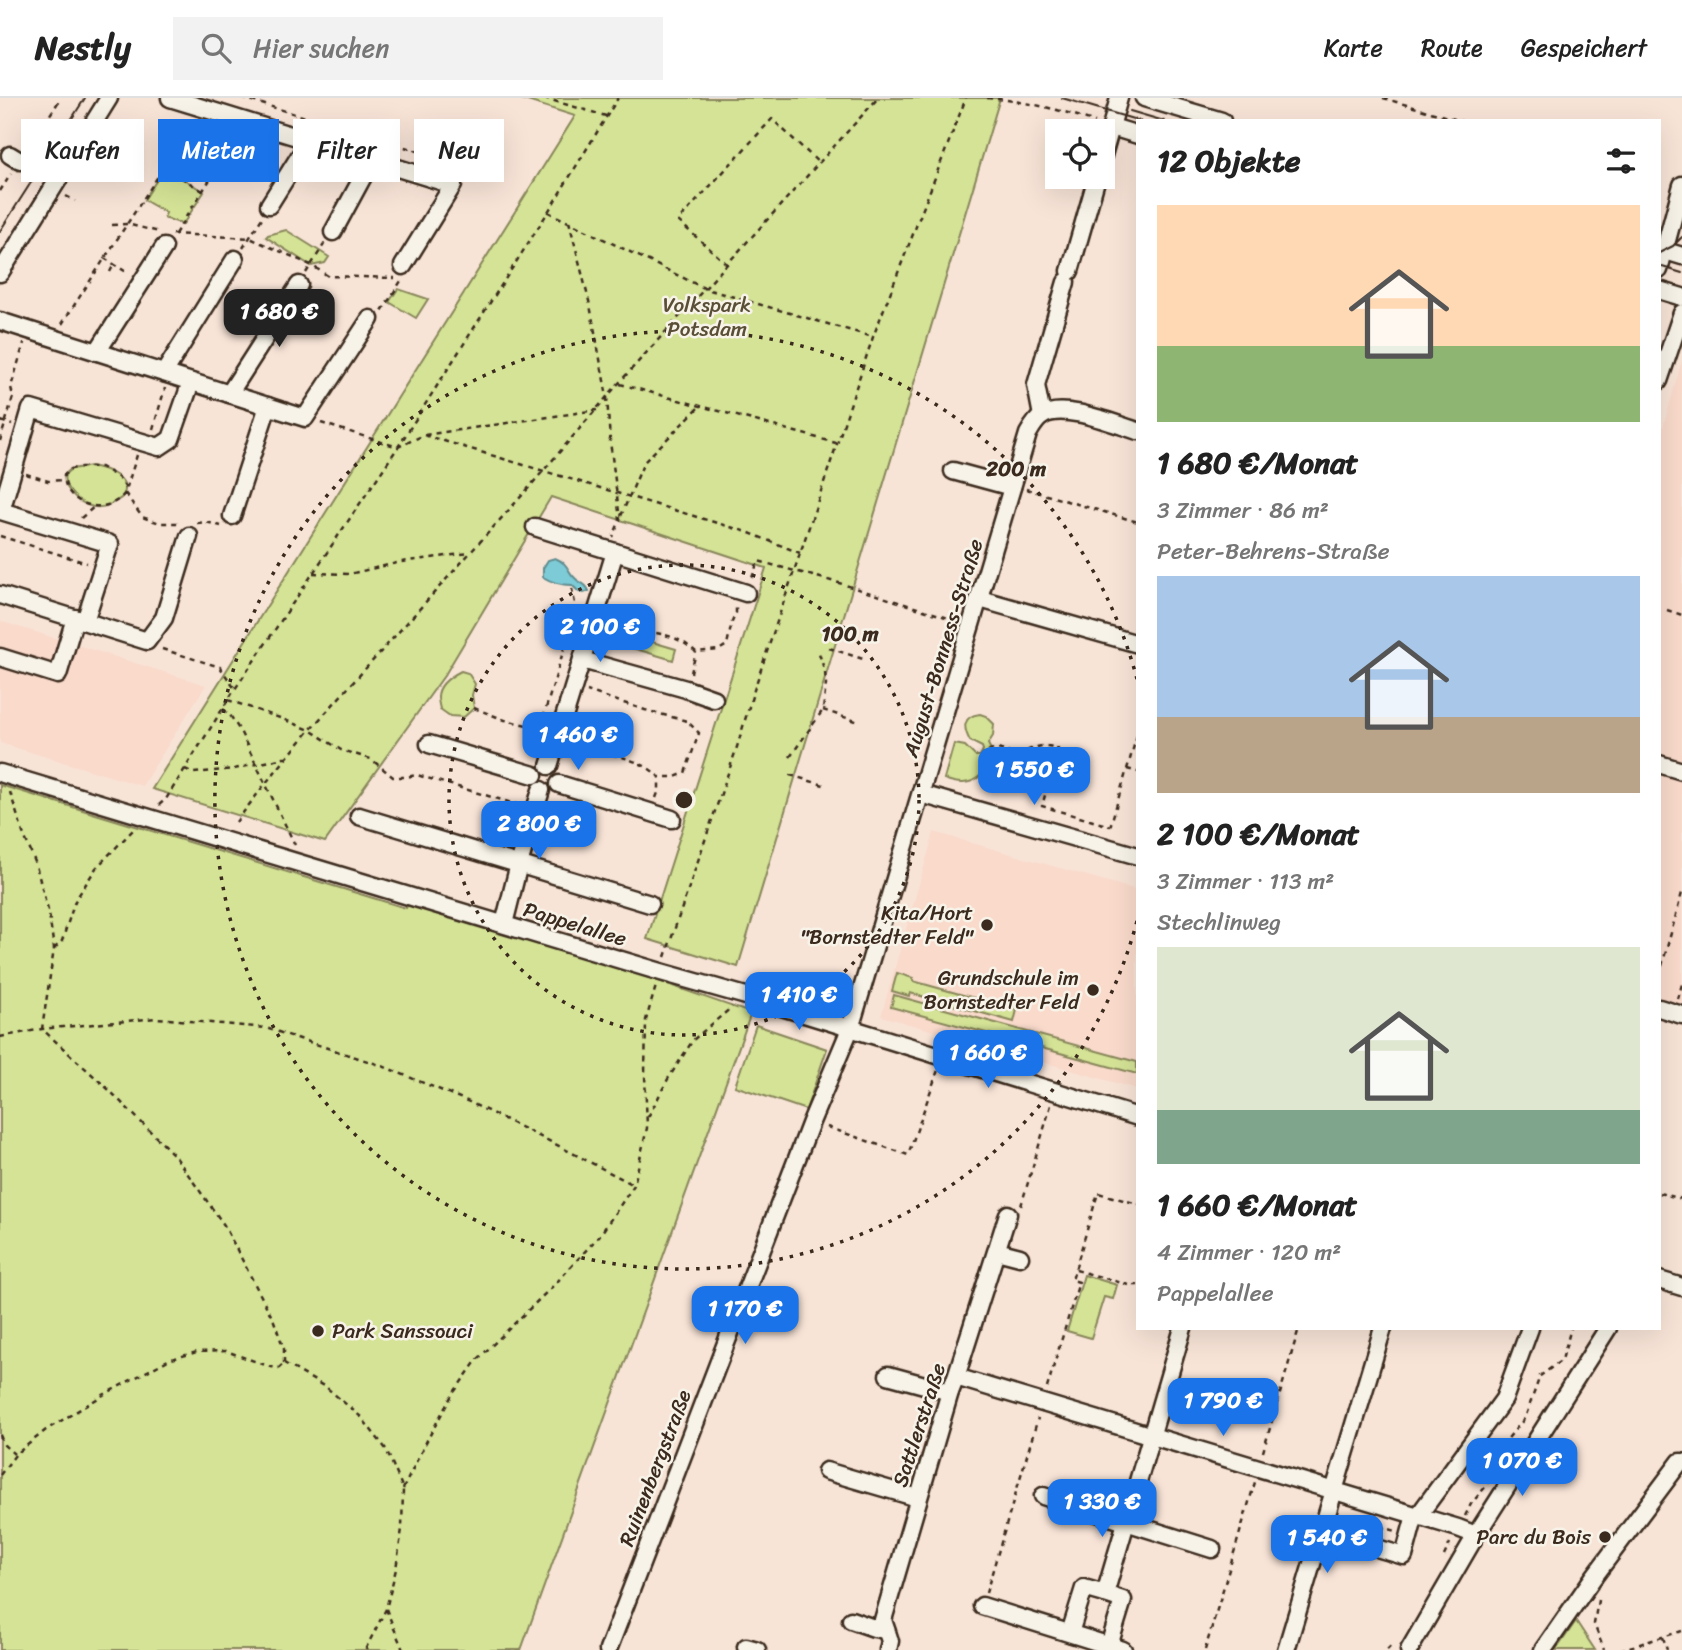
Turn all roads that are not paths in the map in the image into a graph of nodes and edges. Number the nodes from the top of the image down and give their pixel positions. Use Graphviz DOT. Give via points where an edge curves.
graph roads {
  1 [pos="109,98"];
  2 [pos="170,98"];
  3 [pos="1119,98"];
  4 [pos="1144,98"];
  5 [pos="1114,119"];
  6 [pos="1215,119"];
  7 [pos="1115,128"];
  8 [pos="1136,134"];
  9 [pos="293,136"];
  10 [pos="293,167"];
  11 [pos="400,168"];
  12 [pos="360,182"];
  13 [pos="1682,185"];
  14 [pos="1093,189"];
  15 [pos="270,205"];
  16 [pos="333,232"];
  17 [pos="170,241"];
  18 [pos="1662,250"];
  19 [pos="1682,256"];
  20 [pos="235,259"];
  21 [pos="403,266"];
  22 [pos="0,273"];
  23 [pos="299,285"];
  24 [pos="1661,291"];
  25 [pos="1682,297"];
  26 [pos="1682,313"];
  27 [pos="370,318"];
  28 [pos="0,321"];
  29 [pos="97,352"];
  30 [pos="167,374"];
  31 [pos="1661,375"];
  32 [pos="191,382"];
  33 [pos="229,394"];
  34 [pos="268,406"];
  35 [pos="1042,416"];
  36 [pos="1136,430"];
  37 [pos="953,471"];
  38 [pos="1013,486"];
  39 [pos="232,516"];
  40 [pos="186,527"];
  41 [pos="535,527"];
  42 [pos="612,551"];
  43 [pos="0,595"];
  44 [pos="740,597"];
  45 [pos="980,599"];
  46 [pos="80,620"];
  47 [pos="1136,643"];
  48 [pos="0,657"];
  49 [pos="582,660"];
  50 [pos="714,699"];
  51 [pos="429,744"];
  52 [pos="1661,765"];
  53 [pos="549,766"];
  54 [pos="1682,771"];
  55 [pos="2,774"];
  56 [pos="534,775"];
  57 [pos="559,784"];
  58 [pos="541,790"];
  59 [pos="921,794"];
  60 [pos="359,816"];
  61 [pos="671,819"];
  62 [pos="1136,855"];
  63 [pos="519,864"];
  64 [pos="650,904"];
  65 [pos="504,924"];
  66 [pos="1661,1009"];
  67 [pos="1682,1015"];
  68 [pos="850,1029"];
  69 [pos="1136,1116"];
  70 [pos="1008,1214"];
  71 [pos="997,1251"];
  72 [pos="1020,1257"];
  73 [pos="1661,1281"];
  74 [pos="1682,1287"];
  75 [pos="1181,1330"];
  76 [pos="1382,1330"];
  77 [pos="1529,1330"];
  78 [pos="1607,1330"];
  79 [pos="888,1375"];
  80 [pos="953,1384"];
  81 [pos="1150,1436"];
  82 [pos="1682,1462"];
  83 [pos="826,1471"];
  84 [pos="1334,1490"];
  85 [pos="1043,1496"];
  86 [pos="918,1498"];
  87 [pos="1417,1515"];
  88 [pos="1126,1522"];
  89 [pos="1476,1535"];
  90 [pos="1349,1540"];
  91 [pos="1212,1549"];
  92 [pos="1105,1594"];
  93 [pos="982,1606"];
  94 [pos="851,1620"];
  95 [pos="886,1630"];
  96 [pos="1070,1633"];
  97 [pos="1116,1648"];
  98 [pos="608,1650"];
  99 [pos="888,1650"];
  100 [pos="1286,1650"];
  101 [pos="1409,1650"];
  102 [pos="1542,1650"];
  1 -- 22 [label="street"];
  2 -- 9 [label="street"];
  3 -- 5 [label="street"];
  4 -- 6 [label="street"];
  7 -- 8 [label="street"];
  10 -- 15 [label="street"];
  11 -- 21 [label="street" via="453,185"];
  12 -- 16 [label="street"];
  13 -- 18 [label="street"];
  14 -- 35 [label="street" via="1036,385"];
  17 -- 29 [label="street"];
  18 -- 19 [label="street"];
  20 -- 30 [label="street"];
  23 -- 33 [label="street"];
  24 -- 25 [label="street"];
  26 -- 31 [label="street"];
  27 -- 34 [label="street" via="305,418"];
  28 -- 29 [label="street"];
  29 -- 30 [label="street"];
  30 -- 32 [label="street"];
  32 -- 33 [label="street"];
  32 -- 46 [label="street" via="171,439 159,447 31,409 1,511 110,544"];
  33 -- 34 [label="street"];
  34 -- 39 [label="street"];
  35 -- 36 [label="street" via="1070,411"];
  35 -- 38 [label="street, August-Bonness-Straße" via="1028,434"];
  37 -- 38 [label="street"];
  38 -- 45 [label="street, August-Bonness-Straße"];
  40 -- 46 [label="street" via="164,618 147,641"];
  41 -- 42 [label="street"];
  42 -- 44 [label="street"];
  42 -- 49 [label="street"];
  43 -- 46 [label="street"];
  45 -- 47 [label="street"];
  45 -- 59 [label="street, August-Bonness-Straße"];
  46 -- 48 [label="street" via="58,675"];
  49 -- 50 [label="street"];
  49 -- 53 [label="street"];
  51 -- 56 [label="street"];
  52 -- 54 [label="street"];
  53 -- 56 [label="street" via="542,766"];
  53 -- 57 [label="street" via="560,776"];
  55 -- 65 [label="street, Pappelallee"];
  56 -- 58 [label="street"];
  57 -- 58 [label="street" via="548,792"];
  57 -- 61 [label="street"];
  58 -- 63 [label="street"];
  59 -- 62 [label="street"];
  59 -- 68 [label="street, August-Bonness-Straße"];
  60 -- 63 [label="street"];
  63 -- 64 [label="street"];
  63 -- 65 [label="street"];
  65 -- 68 [label="street, Pappelallee"];
  66 -- 67 [label="street"];
  68 -- 69 [label="street, Pappelallee"];
  68 -- 98 [label="street, Ruinenbergstraße"];
  70 -- 71 [label="street, Sattlerstraße"];
  71 -- 72 [label="street"];
  71 -- 80 [label="street, Sattlerstraße"];
  73 -- 74 [label="street"];
  75 -- 81 [label="street"];
  76 -- 84 [label="street"];
  77 -- 87 [label="street" via="1504,1399"];
  78 -- 89 [label="street"];
  79 -- 80 [label="street"];
  80 -- 81 [label="street"];
  80 -- 86 [label="street, Sattlerstraße"];
  81 -- 84 [label="street"];
  81 -- 88 [label="street"];
  82 -- 102 [label="street"];
  83 -- 86 [label="street"];
  84 -- 87 [label="street"];
  84 -- 100 [label="street"];
  85 -- 88 [label="street"];
  86 -- 95 [label="street, Sattlerstraße" via="883,1620"];
  87 -- 89 [label="street"];
  87 -- 90 [label="street" via="1404,1556"];
  88 -- 91 [label="street"];
  88 -- 92 [label="street"];
  89 -- 101 [label="street"];
  92 -- 96 [label="street" via="1084,1588"];
  92 -- 97 [label="street" via="1123,1600"];
  93 -- 96 [label="street"];
  94 -- 95 [label="street"];
  95 -- 99 [label="street, Sattlerstraße"];
  96 -- 97 [label="street"];
}
